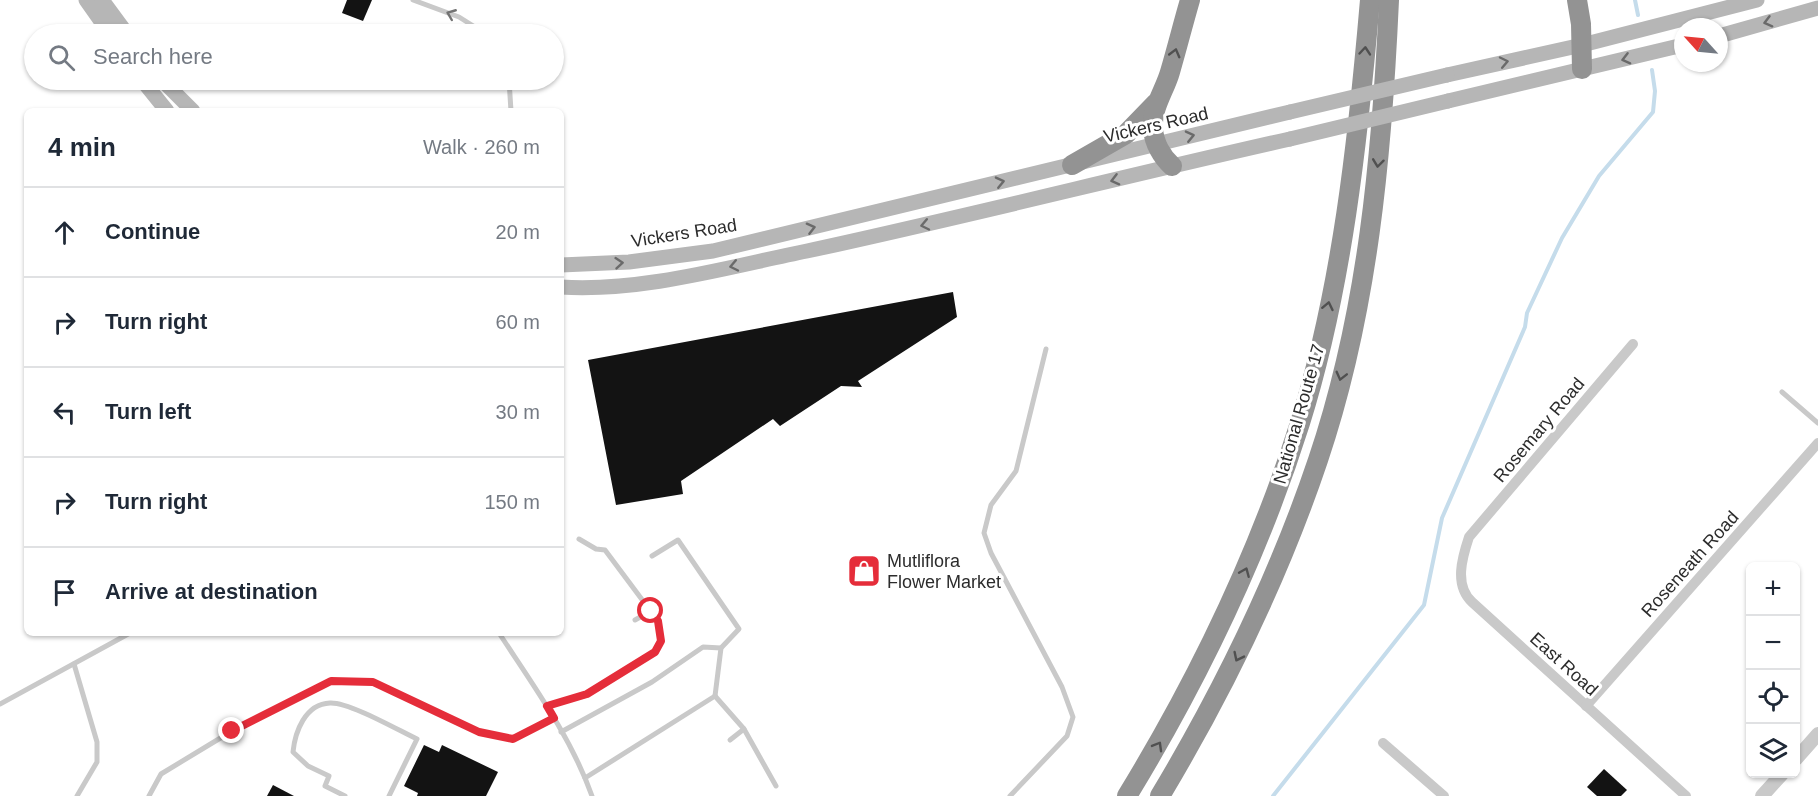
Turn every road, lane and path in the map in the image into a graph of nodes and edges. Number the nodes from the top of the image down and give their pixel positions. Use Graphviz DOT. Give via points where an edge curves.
graph roads {
  1 [pos="86,0"];
  2 [pos="102,0"];
  3 [pos="413,0"];
  4 [pos="1190,0"];
  5 [pos="1370,0"];
  6 [pos="1389,0"];
  7 [pos="1577,0"];
  8 [pos="1758,0"];
  9 [pos="1818,8"];
  10 [pos="103,24"];
  11 [pos="120,24"];
  12 [pos="470,24"];
  13 [pos="1728,33"];
  14 [pos="1582,45"];
  15 [pos="1674,47"];
  16 [pos="1582,69"];
  17 [pos="150,90"];
  18 [pos="172,90"];
  19 [pos="510,90"];
  20 [pos="1159,99"];
  21 [pos="165,108"];
  22 [pos="190,108"];
  23 [pos="511,108"];
  24 [pos="1157,144"];
  25 [pos="1072,165"];
  26 [pos="1172,165"];
  27 [pos="564,265"];
  28 [pos="564,287"];
  29 [pos="1633,344"];
  30 [pos="1046,348"];
  31 [pos="1782,392"];
  32 [pos="1818,423"];
  33 [pos="1818,443"];
  34 [pos="1469,537"];
  35 [pos="579,539"];
  36 [pos="652,556"];
  37 [pos="651,611"];
  38 [pos="635,620"];
  39 [pos="125,636"];
  40 [pos="501,636"];
  41 [pos="721,648"];
  42 [pos="74,664"];
  43 [pos="715,696"];
  44 [pos="0,704"];
  45 [pos="547,706"];
  46 [pos="1586,706"];
  47 [pos="554,718"];
  48 [pos="744,729"];
  49 [pos="561,732"];
  50 [pos="1818,734"];
  51 [pos="730,740"];
  52 [pos="1383,743"];
  53 [pos="1800,754"];
  54 [pos="585,778"];
  55 [pos="1778,778"];
  56 [pos="776,786"];
  57 [pos="77,796"];
  58 [pos="149,796"];
  59 [pos="345,796"];
  60 [pos="389,796"];
  61 [pos="592,796"];
  62 [pos="1010,796"];
  63 [pos="1127,796"];
  64 [pos="1160,796"];
  65 [pos="1444,796"];
  66 [pos="1686,796"];
  67 [pos="1762,796"];
  1 -- 10 [label="main road"];
  2 -- 11 [label="main road"];
  12 -- 3 [label="lane, one-way"];
  20 -- 4 [label="highway, one-way" via="1170,75"];
  63 -- 5 [label="highway, National Route 17, one-way" via="1218,634 1272,505 1300,423 1341,242 1354,160"];
  6 -- 64 [label="highway, one-way" via="1381,141 1370,228 1354,321 1319,459 1261,608 1226,680"];
  7 -- 14 [label="highway"];
  8 -- 14 [label="main road, Vickers Road"];
  9 -- 13 [label="main road, one-way"];
  14 -- 16 [label="highway"];
  24 -- 14 [label="main road, Vickers Road, one-way, bridge"];
  15 -- 16 [label="main road, one-way"];
  16 -- 26 [label="main road, bridge"];
  17 -- 21 [label="main road"];
  18 -- 22 [label="main road"];
  19 -- 23 [label="lane"];
  20 -- 24 [label="highway" via="1152,130"];
  20 -- 25 [label="highway" via="1126,134"];
  24 -- 25 [label="main road, Vickers Road"];
  24 -- 26 [label="highway"];
  27 -- 25 [label="main road, Vickers Road, one-way" via="629,262 712,251"];
  26 -- 28 [label="main road, one-way" via="1017,204 718,270 657,281"];
  29 -- 34 [label="street, Rosemary Road"];
  30 -- 62 [label="lane" via="1016,471 991,505 984,533 1062,687 1073,717 1067,736"];
  31 -- 32 [label="lane"];
  33 -- 46 [label="street, Roseneath Road"];
  34 -- 46 [label="street, East Road" via="1461,574 1466,597"];
  35 -- 37 [label="lane" via="596,549 605,549"];
  36 -- 41 [label="lane" via="678,540 739,629"];
  37 -- 38 [label="lane"];
  37 -- 45 [label="lane" via="658,621 661,641 655,652 587,694"];
  39 -- 42 [label="lane"];
  40 -- 45 [label="lane"];
  41 -- 43 [label="lane"];
  41 -- 49 [label="lane" via="703,647 652,682"];
  42 -- 44 [label="lane"];
  42 -- 57 [label="lane" via="97,742 97,762"];
  43 -- 48 [label="lane"];
  43 -- 54 [label="lane"];
  45 -- 47 [label="lane"];
  46 -- 66 [label="street, East Road"];
  47 -- 49 [label="lane"];
  47 -- 58 [label="lane" via="513,739 479,732 373,682 331,681 232,731 161,774"];
  48 -- 51 [label="lane"];
  48 -- 56 [label="lane"];
  49 -- 54 [label="lane"];
  50 -- 53 [label="street"];
  52 -- 65 [label="street"];
  54 -- 61 [label="lane"];
  55 -- 67 [label="street"];
  59 -- 60 [label="lane" via="325,786 328,776 308,766 293,752 295,732 309,712 329,703 355,710 417,739"];
}
